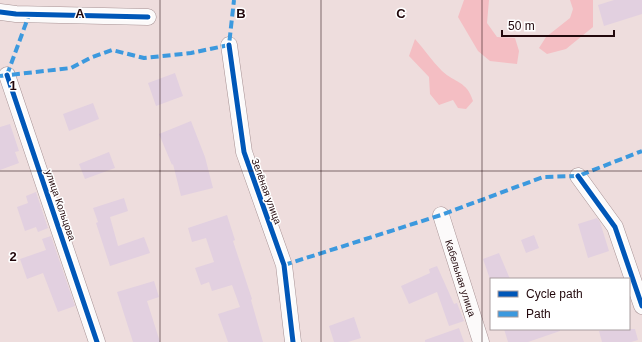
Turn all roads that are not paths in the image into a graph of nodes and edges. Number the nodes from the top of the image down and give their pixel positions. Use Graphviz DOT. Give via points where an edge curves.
graph roads {
  1 [pos="0,12"];
  2 [pos="148,17"];
  3 [pos="229,45"];
  4 [pos="7,74"];
  5 [pos="578,176"];
  6 [pos="441,215"];
  7 [pos="642,306"];
  8 [pos="97,342"];
  9 [pos="293,342"];
  10 [pos="481,342"];
  1 -- 2 [label="street"];
  3 -- 9 [label="street, Зелёная улица" via="244,152 284,265"];
  4 -- 8 [label="street, улица Кольцова"];
  5 -- 7 [label="street" via="615,227"];
  6 -- 10 [label="street, Кабельная улица"];
}
